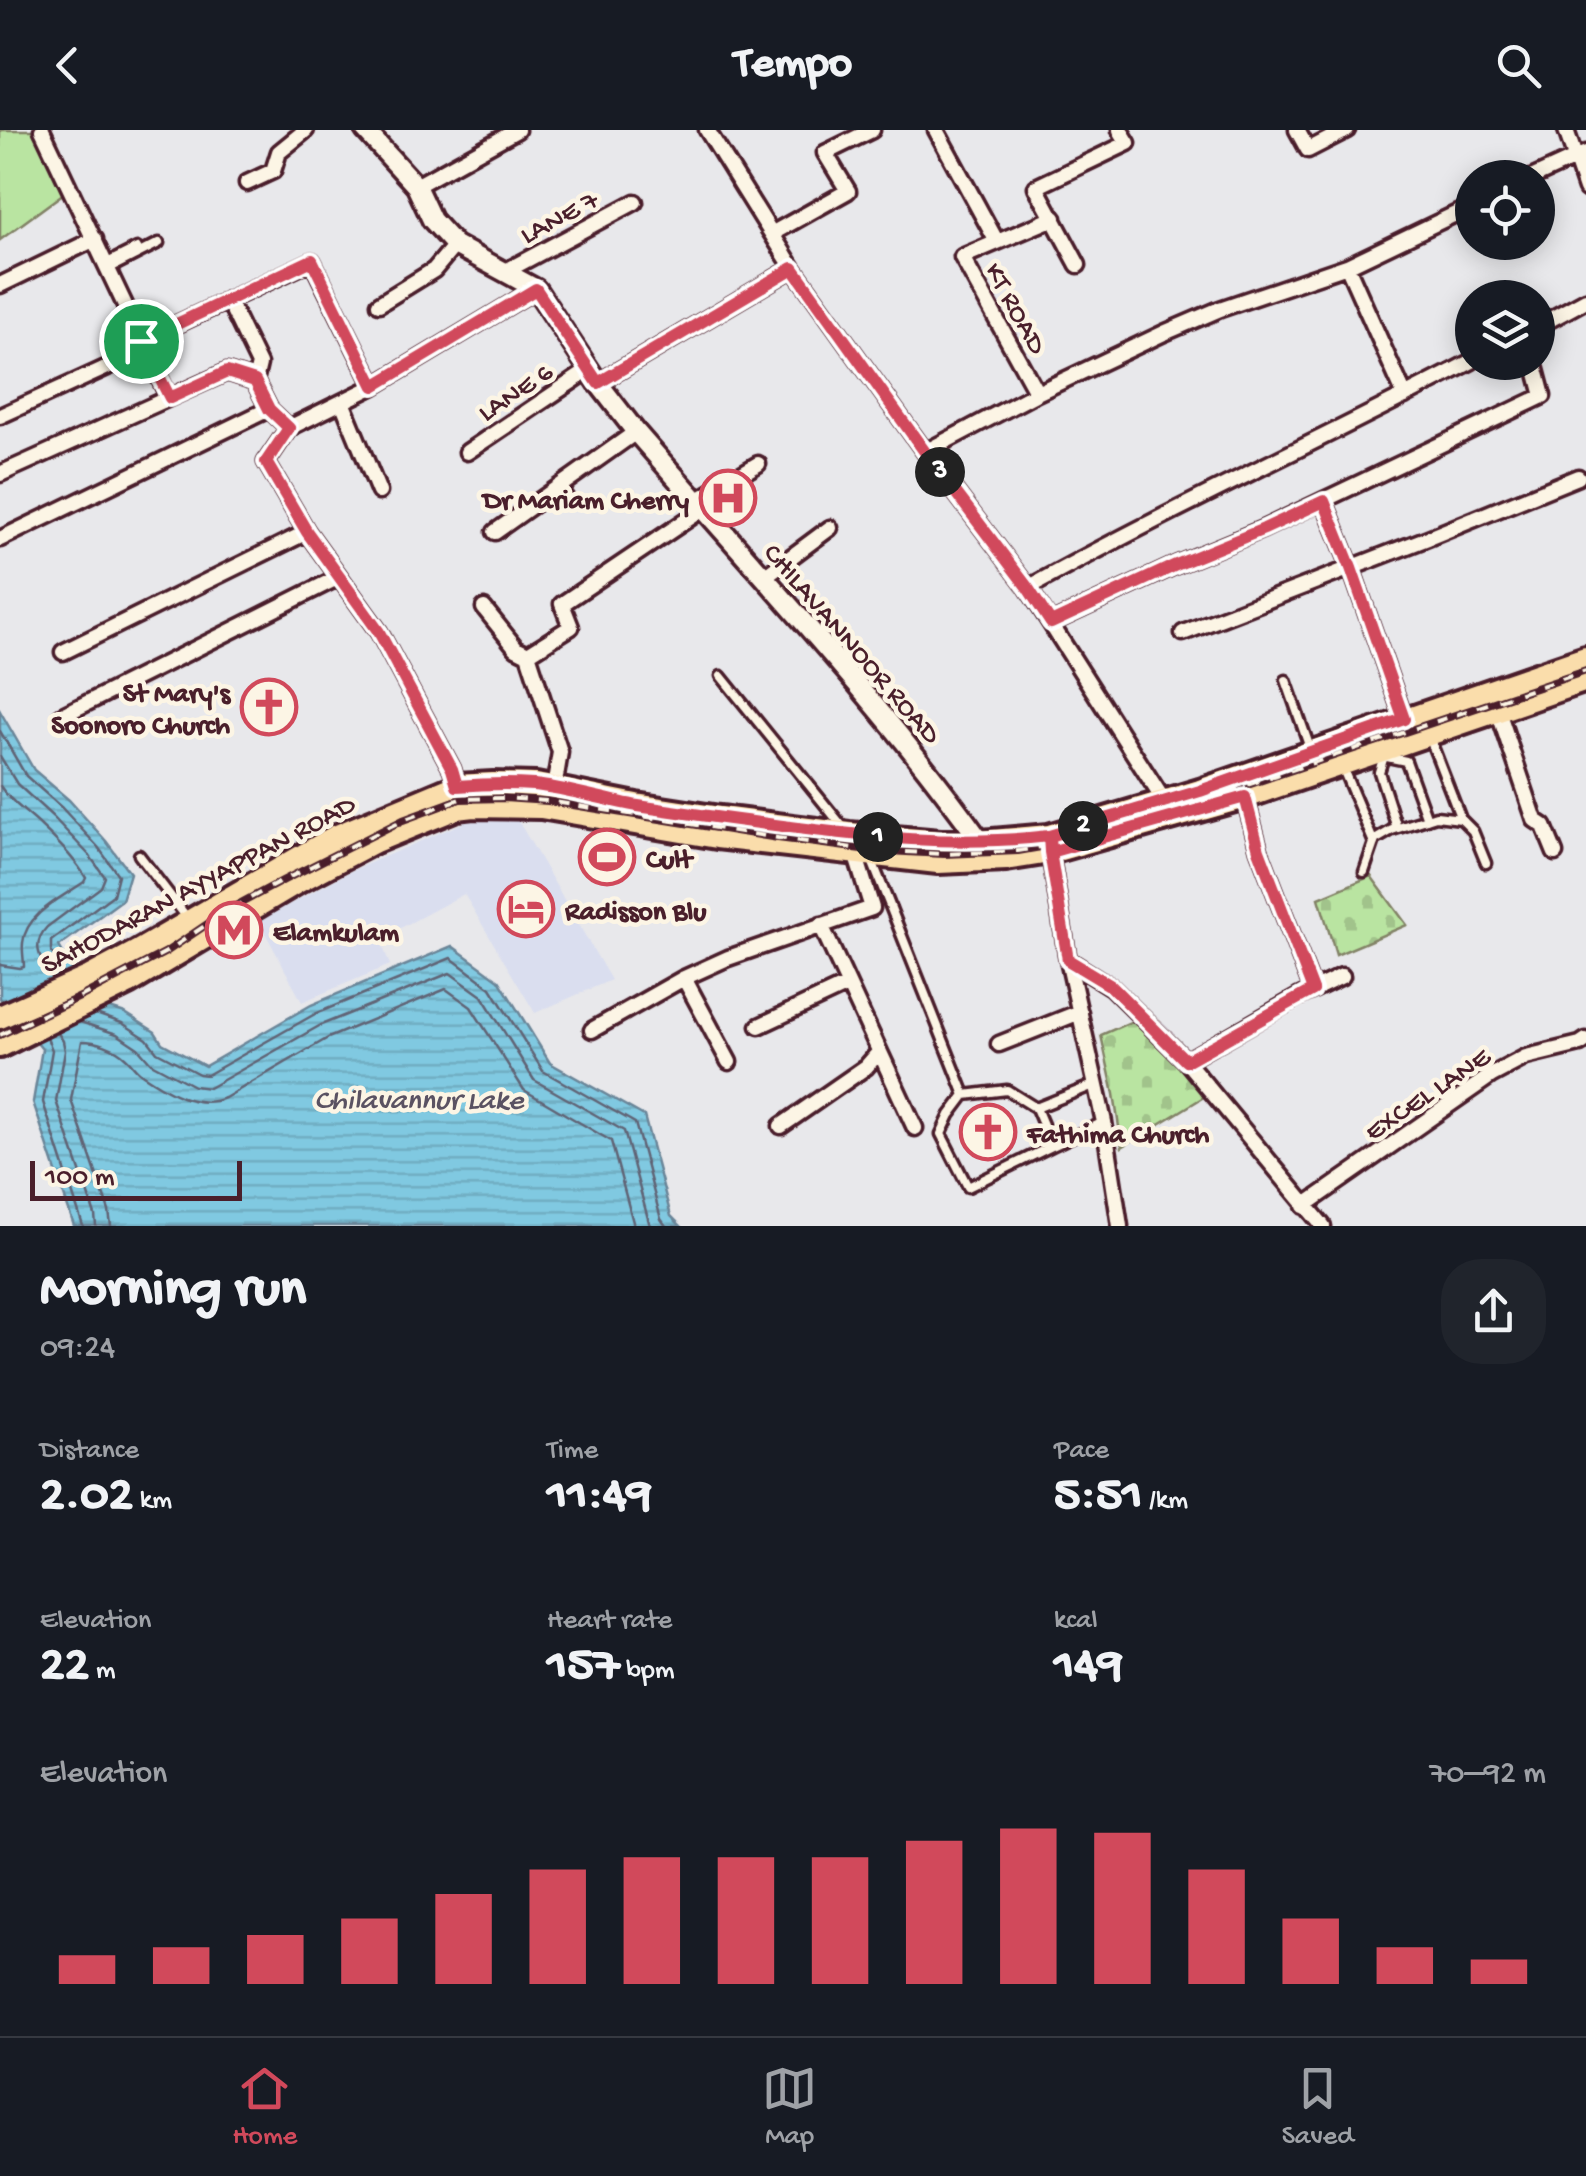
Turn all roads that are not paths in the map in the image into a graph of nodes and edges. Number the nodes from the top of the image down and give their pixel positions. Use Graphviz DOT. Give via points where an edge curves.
graph roads {
  1 [pos="42,130"];
  2 [pos="306,130"];
  3 [pos="365,130"];
  4 [pos="518,130"];
  5 [pos="707,130"];
  6 [pos="872,130"];
  7 [pos="936,130"];
  8 [pos="1120,130"];
  9 [pos="1297,130"];
  10 [pos="1347,130"];
  11 [pos="1566,130"];
  12 [pos="1580,155"];
  13 [pos="1555,167"];
  14 [pos="247,183"];
  15 [pos="416,186"];
  16 [pos="1586,189"];
  17 [pos="636,202"];
  18 [pos="1455,214"];
  19 [pos="1054,218"];
  20 [pos="773,233"];
  21 [pos="95,239"];
  22 [pos="997,242"];
  23 [pos="160,243"];
  24 [pos="455,245"];
  25 [pos="138,248"];
  26 [pos="1078,265"];
  27 [pos="1348,266"];
  28 [pos="106,267"];
  29 [pos="793,268"];
  30 [pos="504,272"];
  31 [pos="0,285"];
  32 [pos="536,289"];
  33 [pos="228,300"];
  34 [pos="1586,300"];
  35 [pos="379,304"];
  36 [pos="1555,317"];
  37 [pos="143,345"];
  38 [pos="1455,369"];
  39 [pos="593,376"];
  40 [pos="1539,380"];
  41 [pos="255,381"];
  42 [pos="374,386"];
  43 [pos="1037,394"];
  44 [pos="1405,396"];
  45 [pos="170,398"];
  46 [pos="342,402"];
  47 [pos="269,409"];
  48 [pos="0,416"];
  49 [pos="289,428"];
  50 [pos="636,432"];
  51 [pos="467,452"];
  52 [pos="925,452"];
  53 [pos="758,464"];
  54 [pos="0,474"];
  55 [pos="1578,476"];
  56 [pos="560,485"];
  57 [pos="379,492"];
  58 [pos="1324,501"];
  59 [pos="572,503"];
  60 [pos="699,505"];
  61 [pos="830,528"];
  62 [pos="307,532"];
  63 [pos="495,532"];
  64 [pos="0,540"];
  65 [pos="1351,568"];
  66 [pos="340,578"];
  67 [pos="764,578"];
  68 [pos="1028,588"];
  69 [pos="484,608"];
  70 [pos="1051,623"];
  71 [pos="1183,633"];
  72 [pos="63,652"];
  73 [pos="528,654"];
  74 [pos="1586,658"];
  75 [pos="721,676"];
  76 [pos="1286,680"];
  77 [pos="1586,680"];
  78 [pos="1498,711"];
  79 [pos="62,716"];
  80 [pos="1404,719"];
  81 [pos="1428,735"];
  82 [pos="1311,752"];
  83 [pos="1384,753"];
  84 [pos="1342,764"];
  85 [pos="457,786"];
  86 [pos="554,789"];
  87 [pos="1245,797"];
  88 [pos="1164,801"];
  89 [pos="1426,819"];
  90 [pos="1460,819"];
  91 [pos="1397,828"];
  92 [pos="981,842"];
  93 [pos="1374,843"];
  94 [pos="1050,844"];
  95 [pos="858,847"];
  96 [pos="1554,853"];
  97 [pos="140,855"];
  98 [pos="1486,863"];
  99 [pos="1364,872"];
  100 [pos="189,921"];
  101 [pos="820,925"];
  102 [pos="1068,960"];
  103 [pos="1342,976"];
  104 [pos="684,978"];
  105 [pos="847,985"];
  106 [pos="1313,990"];
  107 [pos="9,1012"];
  108 [pos="1080,1012"];
  109 [pos="758,1026"];
  110 [pos="592,1030"];
  111 [pos="1586,1040"];
  112 [pos="9,1042"];
  113 [pos="999,1044"];
  114 [pos="879,1052"];
  115 [pos="1186,1061"];
  116 [pos="730,1062"];
  117 [pos="1096,1084"];
  118 [pos="964,1096"];
  119 [pos="1036,1108"];
  120 [pos="1104,1122"];
  121 [pos="781,1126"];
  122 [pos="915,1128"];
  123 [pos="1052,1146"];
  124 [pos="1304,1206"];
  125 [pos="1120,1226"];
  126 [pos="1322,1226"];
  1 -- 21 [label="street"];
  2 -- 14 [label="street" via="279,152 274,170"];
  3 -- 15 [label="street, CHILAVANNOOR ROAD"];
  4 -- 15 [label="street"];
  5 -- 20 [label="street"];
  6 -- 20 [label="street" via="826,153 848,191"];
  7 -- 22 [label="street"];
  8 -- 19 [label="street" via="1128,144 1036,187"];
  9 -- 10 [label="street" via="1308,150"];
  11 -- 12 [label="street"];
  12 -- 13 [label="street"];
  12 -- 16 [label="street"];
  15 -- 24 [label="street, CHILAVANNOOR ROAD" via="432,220"];
  17 -- 30 [label="street, LANE 7"];
  18 -- 27 [label="street"];
  19 -- 22 [label="street, KT ROAD"];
  19 -- 26 [label="street"];
  20 -- 29 [label="street"];
  21 -- 28 [label="street"];
  21 -- 31 [label="street"];
  22 -- 43 [label="street, KT ROAD" via="962,257"];
  23 -- 28 [label="lane"];
  24 -- 30 [label="street, CHILAVANNOOR ROAD"];
  24 -- 35 [label="street" via="434,270"];
  25 -- 28 [label="lane"];
  27 -- 43 [label="street" via="1220,309"];
  27 -- 44 [label="street"];
  28 -- 37 [label="street"];
  29 -- 39 [label="street, LANE 6"];
  29 -- 52 [label="street"];
  30 -- 32 [label="street, CHILAVANNOOR ROAD"];
  32 -- 39 [label="street, CHILAVANNOOR ROAD"];
  32 -- 42 [label="street"];
  33 -- 37 [label="street"];
  33 -- 41 [label="street" via="260,364"];
  33 -- 42 [label="street" via="312,260"];
  34 -- 36 [label="street"];
  37 -- 45 [label="street"];
  37 -- 48 [label="street"];
  38 -- 44 [label="street"];
  39 -- 50 [label="street, CHILAVANNOOR ROAD"];
  39 -- 51 [label="street, LANE 6"];
  40 -- 58 [label="street" via="1543,396"];
  41 -- 45 [label="street" via="227,372"];
  41 -- 47 [label="street"];
  42 -- 46 [label="street"];
  43 -- 52 [label="street"];
  44 -- 68 [label="street"];
  45 -- 54 [label="street"];
  46 -- 49 [label="street"];
  46 -- 57 [label="street"];
  47 -- 49 [label="street"];
  47 -- 64 [label="street"];
  49 -- 62 [label="street" via="266,462"];
  50 -- 56 [label="street"];
  50 -- 60 [label="street, CHILAVANNOOR ROAD"];
  52 -- 68 [label="street"];
  53 -- 60 [label="street"];
  55 -- 65 [label="street"];
  56 -- 59 [label="lane"];
  56 -- 63 [label="street"];
  58 -- 65 [label="street"];
  58 -- 70 [label="street"];
  60 -- 67 [label="street, CHILAVANNOOR ROAD"];
  60 -- 73 [label="street" via="562,604 572,627"];
  61 -- 67 [label="street"];
  62 -- 66 [label="street"];
  62 -- 72 [label="street"];
  65 -- 71 [label="street"];
  65 -- 80 [label="street"];
  66 -- 79 [label="street"];
  66 -- 85 [label="street" via="379,632"];
  67 -- 92 [label="street, CHILAVANNOOR ROAD"];
  68 -- 70 [label="street"];
  69 -- 73 [label="street"];
  70 -- 88 [label="street"];
  73 -- 86 [label="street" via="560,752"];
  74 -- 80 [label="main road, SAHODARAN AYYAPPAN ROAD"];
  75 -- 95 [label="lane"];
  76 -- 82 [label="lane"];
  77 -- 78 [label="main road, SAHODARAN AYYAPPAN ROAD"];
  78 -- 81 [label="main road, SAHODARAN AYYAPPAN ROAD"];
  78 -- 96 [label="street" via="1535,820"];
  80 -- 82 [label="main road, SAHODARAN AYYAPPAN ROAD"];
  81 -- 83 [label="main road, SAHODARAN AYYAPPAN ROAD"];
  81 -- 90 [label="lane"];
  82 -- 88 [label="main road, SAHODARAN AYYAPPAN ROAD"];
  83 -- 84 [label="main road, SAHODARAN AYYAPPAN ROAD"];
  83 -- 89 [label="lane" via="1406,761"];
  83 -- 91 [label="lane" via="1379,772"];
  84 -- 87 [label="main road, SAHODARAN AYYAPPAN ROAD"];
  84 -- 93 [label="lane"];
  85 -- 86 [label="main road, SAHODARAN AYYAPPAN ROAD"];
  85 -- 100 [label="main road, SAHODARAN AYYAPPAN ROAD" via="336,837"];
  86 -- 95 [label="main road, SAHODARAN AYYAPPAN ROAD"];
  87 -- 94 [label="main road, SAHODARAN AYYAPPAN ROAD"];
  87 -- 106 [label="street"];
  88 -- 94 [label="main road, SAHODARAN AYYAPPAN ROAD"];
  89 -- 90 [label="lane"];
  89 -- 91 [label="lane"];
  90 -- 98 [label="lane" via="1474,831"];
  91 -- 93 [label="lane"];
  92 -- 94 [label="main road, SAHODARAN AYYAPPAN ROAD"];
  92 -- 95 [label="main road, SAHODARAN AYYAPPAN ROAD"];
  93 -- 99 [label="lane"];
  94 -- 95 [label="main road, SAHODARAN AYYAPPAN ROAD" via="1006,859 938,862"];
  94 -- 102 [label="street"];
  95 -- 101 [label="street" via="872,908"];
  95 -- 112 [label="main road, SAHODARAN AYYAPPAN ROAD" via="716,837 541,807 456,808 296,882 128,983"];
  95 -- 118 [label="lane"];
  97 -- 100 [label="lane"];
  100 -- 107 [label="main road, SAHODARAN AYYAPPAN ROAD"];
  101 -- 104 [label="street"];
  101 -- 105 [label="street"];
  102 -- 108 [label="street"];
  102 -- 115 [label="street" via="1111,986"];
  103 -- 106 [label="street"];
  104 -- 110 [label="street"];
  104 -- 116 [label="street"];
  105 -- 109 [label="street"];
  105 -- 114 [label="street"];
  106 -- 115 [label="street"];
  108 -- 113 [label="street"];
  108 -- 117 [label="street"];
  111 -- 124 [label="street, EXCEL LANE" via="1492,1075"];
  114 -- 121 [label="street"];
  114 -- 122 [label="street"];
  115 -- 124 [label="street"];
  117 -- 119 [label="lane"];
  117 -- 120 [label="street"];
  118 -- 119 [label="lane" via="1007,1090"];
  118 -- 123 [label="lane" via="941,1134 968,1187"];
  119 -- 123 [label="lane"];
  120 -- 123 [label="lane"];
  120 -- 125 [label="street"];
  124 -- 126 [label="street"];
}
